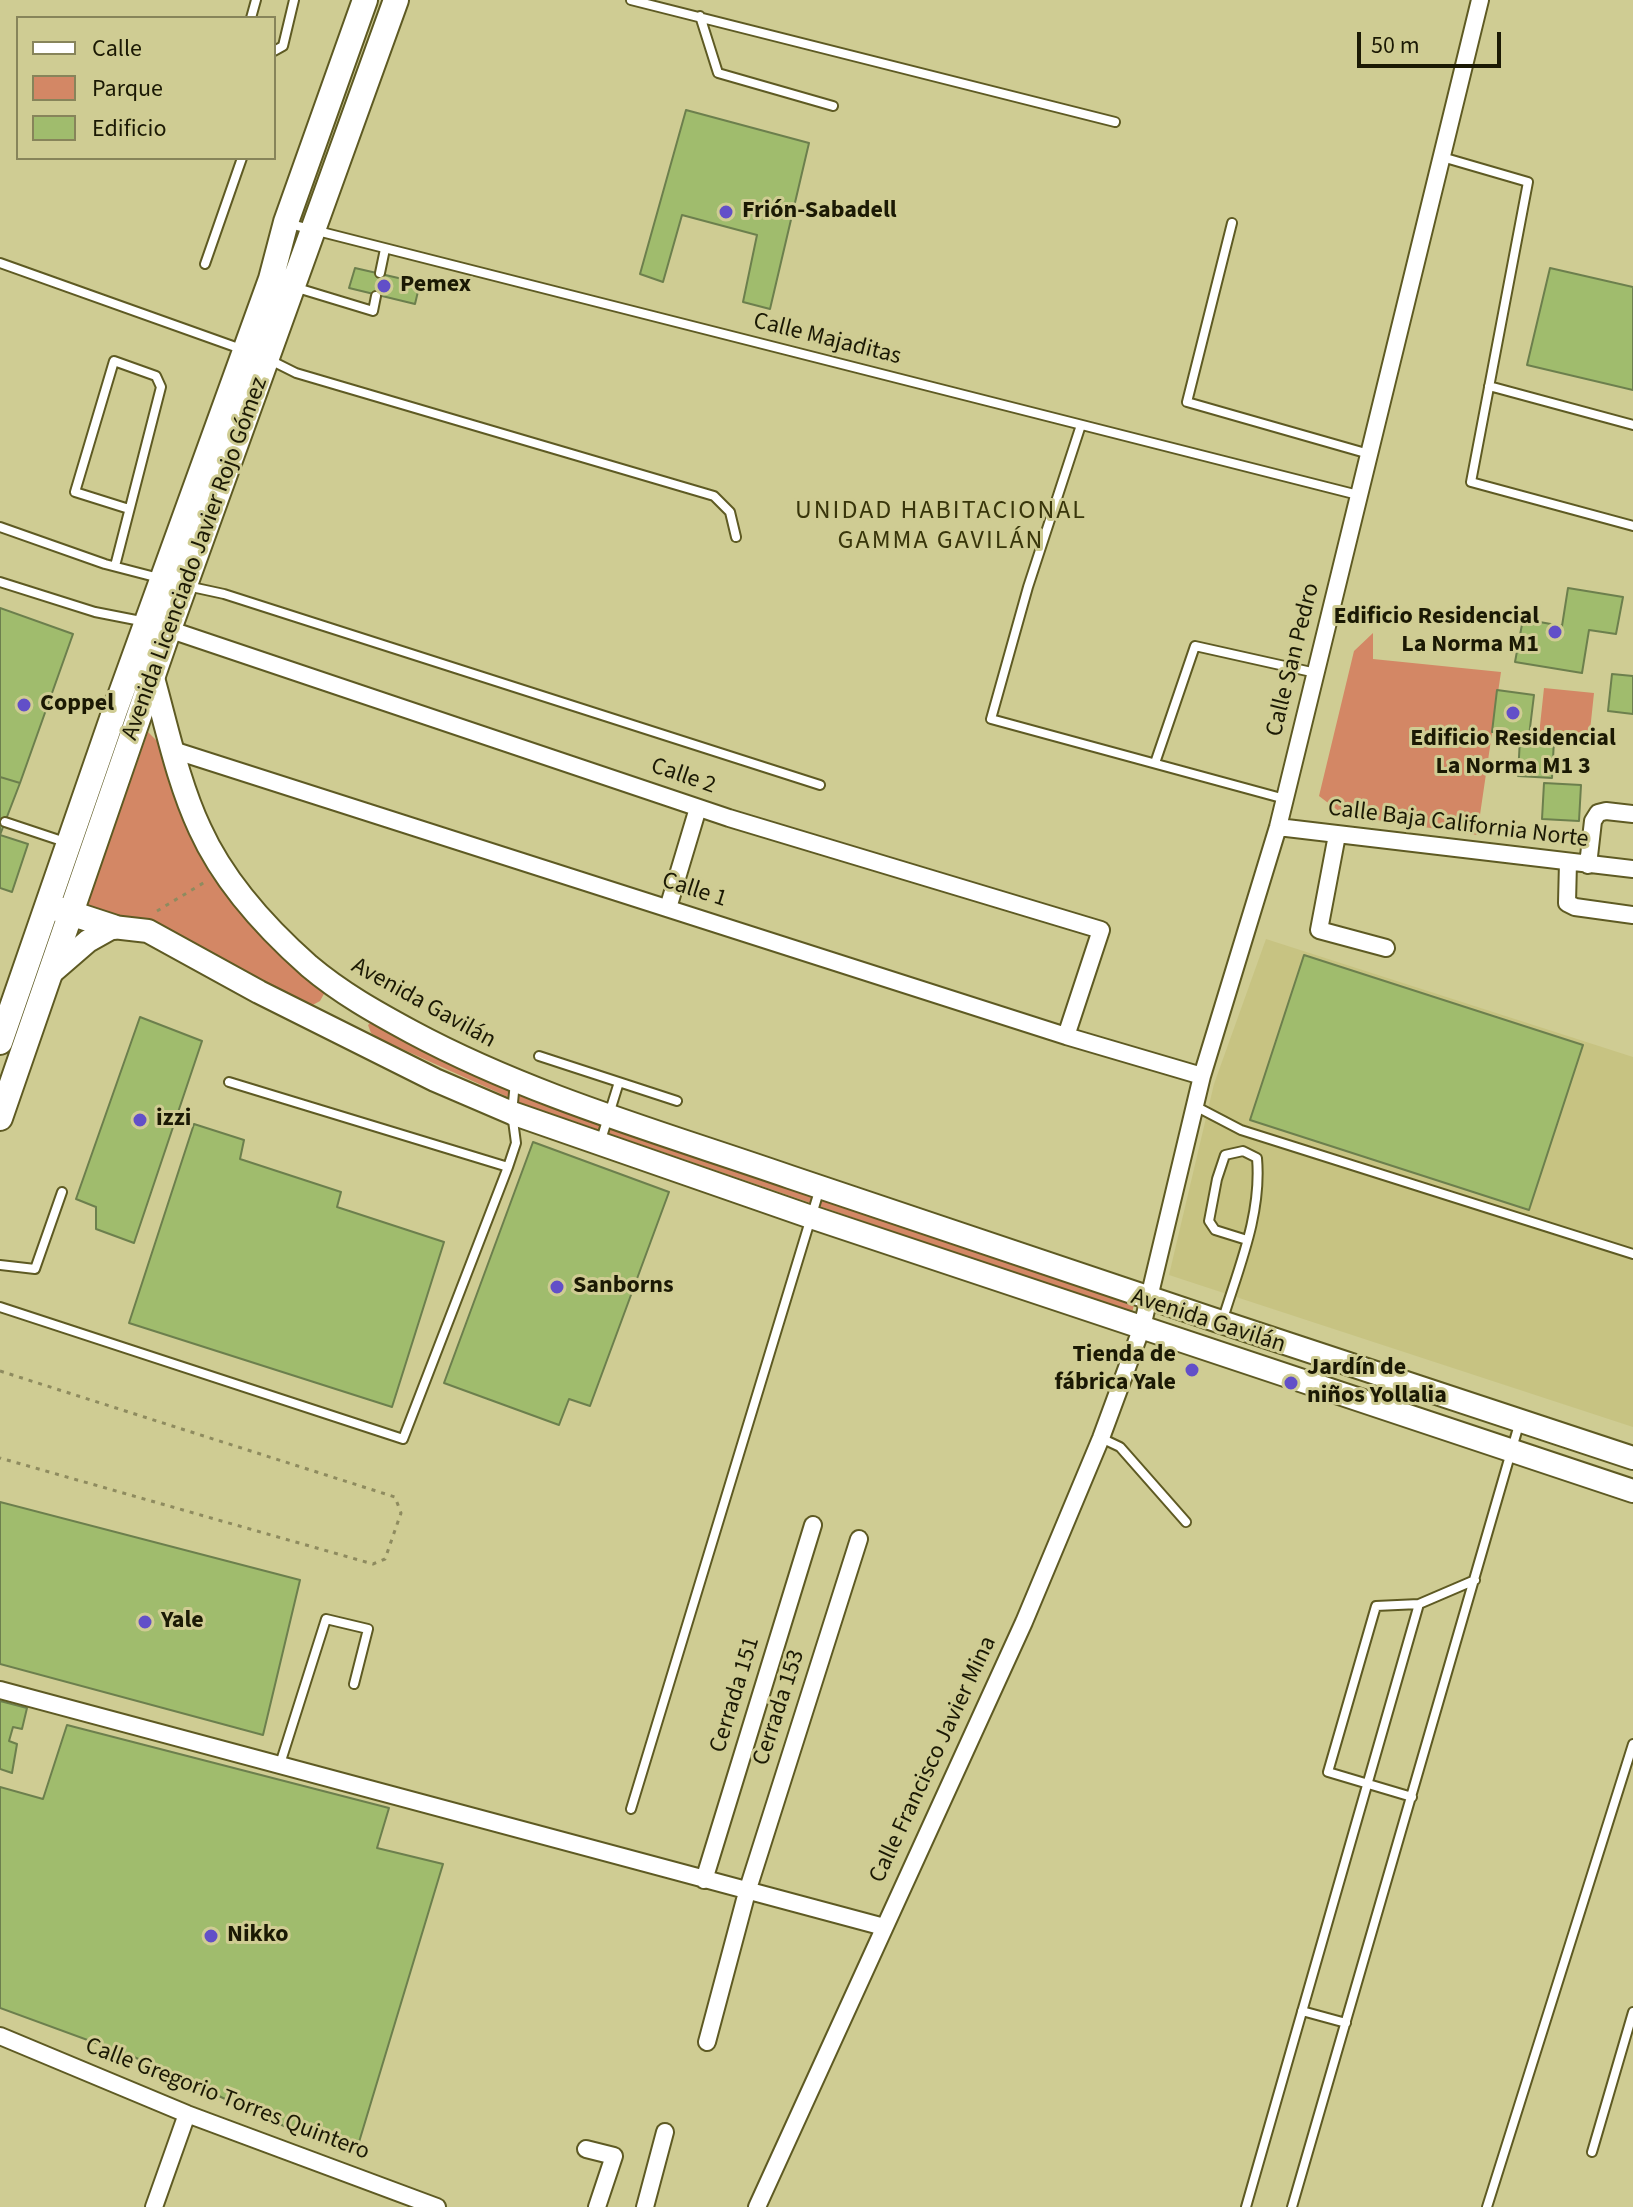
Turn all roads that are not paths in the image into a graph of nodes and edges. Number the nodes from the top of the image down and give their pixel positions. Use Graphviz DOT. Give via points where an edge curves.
graph roads {
  1 [pos="294,0"];
  2 [pos="365,0"];
  3 [pos="396,0"];
  4 [pos="631,0"];
  5 [pos="1480,0"];
  6 [pos="700,16"];
  7 [pos="276,50"];
  8 [pos="833,106"];
  9 [pos="1115,122"];
  10 [pos="1440,157"];
  11 [pos="241,160"];
  12 [pos="286,222"];
  13 [pos="1232,223"];
  14 [pos="314,231"];
  15 [pos="385,249"];
  16 [pos="0,263"];
  17 [pos="205,264"];
  18 [pos="380,273"];
  19 [pos="282,283"];
  20 [pos="376,296"];
  21 [pos="256,355"];
  22 [pos="1489,386"];
  23 [pos="1081,425"];
  24 [pos="1633,425"];
  25 [pos="1369,454"];
  26 [pos="1359,496"];
  27 [pos="129,509"];
  28 [pos="1633,526"];
  29 [pos="0,527"];
  30 [pos="736,537"];
  31 [pos="115,566"];
  32 [pos="0,582"];
  33 [pos="174,582"];
  34 [pos="159,626"];
  35 [pos="1316,673"];
  36 [pos="153,678"];
  37 [pos="115,710"];
  38 [pos="139,718"];
  39 [pos="173,750"];
  40 [pos="1155,763"];
  41 [pos="820,785"];
  42 [pos="1285,799"];
  43 [pos="698,808"];
  44 [pos="1633,814"];
  45 [pos="5,822"];
  46 [pos="1278,827"];
  47 [pos="1337,835"];
  48 [pos="70,843"];
  49 [pos="1568,862"];
  50 [pos="1588,865"];
  51 [pos="1633,869"];
  52 [pos="48,906"];
  53 [pos="668,908"];
  54 [pos="72,913"];
  55 [pos="1633,915"];
  56 [pos="121,927"];
  57 [pos="1386,948"];
  58 [pos="51,973"];
  59 [pos="350,999"];
  60 [pos="333,1029"];
  61 [pos="1066,1036"];
  62 [pos="0,1042"];
  63 [pos="449,1052"];
  64 [pos="539,1056"];
  65 [pos="1202,1076"];
  66 [pos="435,1080"];
  67 [pos="515,1081"];
  68 [pos="229,1082"];
  69 [pos="619,1082"];
  70 [pos="677,1101"];
  71 [pos="1195,1106"];
  72 [pos="512,1113"];
  73 [pos="609,1114"];
  74 [pos="0,1118"];
  75 [pos="599,1144"];
  76 [pos="508,1167"];
  77 [pos="820,1187"];
  78 [pos="62,1192"];
  79 [pos="811,1217"];
  80 [pos="1247,1240"];
  81 [pos="1633,1254"];
  82 [pos="0,1265"];
  83 [pos="1150,1300"];
  84 [pos="0,1307"];
  85 [pos="1221,1323"];
  86 [pos="1142,1327"];
  87 [pos="1521,1421"];
  88 [pos="1101,1438"];
  89 [pos="1511,1450"];
  90 [pos="1633,1458"];
  91 [pos="1633,1491"];
  92 [pos="1186,1522"];
  93 [pos="813,1525"];
  94 [pos="859,1539"];
  95 [pos="1475,1580"];
  96 [pos="1419,1604"];
  97 [pos="354,1684"];
  98 [pos="0,1690"];
  99 [pos="1633,1744"];
  100 [pos="280,1765"];
  101 [pos="1368,1784"];
  102 [pos="1412,1797"];
  103 [pos="631,1809"];
  104 [pos="704,1880"];
  105 [pos="747,1892"];
  106 [pos="884,1927"];
  107 [pos="1302,2011"];
  108 [pos="1633,2012"];
  109 [pos="1346,2023"];
  110 [pos="0,2036"];
  111 [pos="707,2042"];
  112 [pos="187,2114"];
  113 [pos="665,2132"];
  114 [pos="586,2149"];
  115 [pos="1592,2152"];
  116 [pos="154,2207"];
  117 [pos="437,2207"];
  118 [pos="597,2207"];
  119 [pos="645,2207"];
  120 [pos="757,2207"];
  121 [pos="1246,2207"];
  122 [pos="1292,2207"];
  123 [pos="1487,2207"];
  1 -- 7 [label="lane" via="283,46"];
  2 -- 12 [label="main road, Avenida Licenciado Javier Rojo Gómez"];
  3 -- 14 [label="main road, Avenida Licenciado Javier Rojo Gómez"];
  4 -- 6 [label="lane"];
  5 -- 10 [label="street, Calle San Pedro"];
  6 -- 8 [label="lane" via="718,73"];
  6 -- 9 [label="lane"];
  10 -- 22 [label="lane" via="1528,182"];
  10 -- 25 [label="street, Calle San Pedro"];
  11 -- 17 [label="lane"];
  12 -- 14 [label="lane, Calle Majaditas"];
  12 -- 19 [label="main road, Avenida Licenciado Javier Rojo Gómez"];
  13 -- 25 [label="lane" via="1187,402"];
  14 -- 15 [label="lane, Calle Majaditas"];
  14 -- 19 [label="main road, Avenida Licenciado Javier Rojo Gómez"];
  15 -- 18 [label="lane"];
  15 -- 23 [label="lane, Calle Majaditas"];
  16 -- 21 [label="lane"];
  19 -- 20 [label="lane" via="373,311"];
  19 -- 21 [label="main road, Avenida Licenciado Javier Rojo Gómez"];
  21 -- 30 [label="lane" via="296,373 714,496 730,512"];
  21 -- 33 [label="main road, Avenida Licenciado Javier Rojo Gómez"];
  22 -- 24 [label="lane"];
  22 -- 28 [label="lane" via="1471,482"];
  23 -- 26 [label="lane, Calle Majaditas"];
  23 -- 40 [label="lane" via="991,719"];
  25 -- 26 [label="street, Calle San Pedro"];
  26 -- 35 [label="street, Calle San Pedro"];
  27 -- 27 [label="lane" via="75,492 114,361 156,376 161,387"];
  27 -- 31 [label="lane"];
  29 -- 31 [label="lane"];
  31 -- 33 [label="lane"];
  32 -- 34 [label="lane"];
  33 -- 34 [label="main road, Avenida Licenciado Javier Rojo Gómez"];
  33 -- 41 [label="lane"];
  34 -- 36 [label="main road, Avenida Licenciado Javier Rojo Gómez"];
  34 -- 37 [label="main road, Avenida Licenciado Javier Rojo Gómez"];
  34 -- 43 [label="street, Calle 2"];
  35 -- 40 [label="lane" via="1195,646"];
  35 -- 42 [label="street, Calle San Pedro"];
  36 -- 38 [label="main road, Avenida Licenciado Javier Rojo Gómez"];
  36 -- 39 [label="main road, Avenida Gavilán"];
  37 -- 38 [label="main road"];
  37 -- 48 [label="main road, Avenida Licenciado Javier Rojo Gómez"];
  38 -- 54 [label="main road, Avenida Licenciado Javier Rojo Gómez"];
  39 -- 53 [label="street, Calle 1"];
  39 -- 59 [label="main road, Avenida Gavilán" via="200,829 224,870 276,935"];
  40 -- 42 [label="lane"];
  42 -- 46 [label="street, Calle San Pedro"];
  43 -- 53 [label="street"];
  43 -- 61 [label="street, Calle 2" via="1101,930"];
  44 -- 50 [label="street" via="1598,813"];
  45 -- 48 [label="lane"];
  46 -- 47 [label="street, Calle Baja California Norte"];
  46 -- 65 [label="street, Calle San Pedro"];
  47 -- 49 [label="street, Calle Baja California Norte"];
  47 -- 57 [label="street" via="1319,930"];
  48 -- 52 [label="main road, Avenida Licenciado Javier Rojo Gómez"];
  49 -- 50 [label="street, Calle Baja California Norte"];
  49 -- 55 [label="street" via="1567,903"];
  50 -- 51 [label="street, Calle Baja California Norte"];
  52 -- 54 [label="main road"];
  52 -- 62 [label="main road, Avenida Licenciado Javier Rojo Gómez"];
  53 -- 61 [label="street, Calle 1"];
  54 -- 56 [label="main road"];
  54 -- 58 [label="main road, Avenida Licenciado Javier Rojo Gómez"];
  56 -- 58 [label="main road" via="88,941"];
  56 -- 60 [label="main road, Avenida Gavilán" via="148,931"];
  58 -- 74 [label="main road, Avenida Licenciado Javier Rojo Gómez"];
  59 -- 60 [label="main road"];
  59 -- 63 [label="main road, Avenida Gavilán"];
  60 -- 66 [label="main road, Avenida Gavilán"];
  61 -- 65 [label="street, Calle 1"];
  63 -- 66 [label="main road"];
  63 -- 67 [label="main road, Avenida Gavilán"];
  64 -- 69 [label="lane"];
  65 -- 71 [label="street, Calle San Pedro"];
  66 -- 72 [label="main road, Avenida Gavilán"];
  67 -- 72 [label="lane"];
  67 -- 73 [label="main road, Avenida Gavilán"];
  68 -- 76 [label="lane"];
  69 -- 70 [label="lane"];
  69 -- 73 [label="lane"];
  71 -- 81 [label="lane" via="1241,1130"];
  71 -- 83 [label="street, Calle San Pedro"];
  72 -- 75 [label="main road, Avenida Gavilán"];
  72 -- 76 [label="lane" via="516,1143"];
  73 -- 75 [label="lane"];
  73 -- 77 [label="main road, Avenida Gavilán"];
  75 -- 79 [label="main road, Avenida Gavilán"];
  76 -- 84 [label="lane" via="403,1439"];
  77 -- 79 [label="lane"];
  77 -- 83 [label="main road, Avenida Gavilán"];
  78 -- 82 [label="lane" via="35,1269"];
  79 -- 86 [label="main road, Avenida Gavilán"];
  79 -- 103 [label="lane"];
  80 -- 80 [label="lane" via="1259,1183 1257,1158 1243,1151 1225,1155 1209,1221 1215,1230"];
  80 -- 85 [label="lane"];
  83 -- 85 [label="main road, Avenida Gavilán"];
  83 -- 86 [label="street, Calle San Pedro"];
  85 -- 87 [label="main road, Avenida Gavilán"];
  86 -- 88 [label="street, Calle Francisco Javier Mina"];
  86 -- 89 [label="main road, Avenida Gavilán"];
  87 -- 89 [label="lane"];
  87 -- 90 [label="main road, Avenida Gavilán"];
  88 -- 92 [label="lane" via="1120,1447"];
  88 -- 106 [label="street, Calle Francisco Javier Mina" via="1024,1622"];
  89 -- 91 [label="main road, Avenida Gavilán"];
  89 -- 95 [label="lane"];
  93 -- 104 [label="street, Cerrada 151"];
  94 -- 105 [label="street, Cerrada 153"];
  95 -- 96 [label="lane"];
  95 -- 102 [label="lane"];
  96 -- 101 [label="lane"];
  96 -- 101 [label="lane" via="1376,1606 1328,1772"];
  97 -- 100 [label="lane" via="368,1629 326,1619"];
  98 -- 100 [label="street"];
  99 -- 123 [label="lane"];
  100 -- 104 [label="street"];
  101 -- 102 [label="lane"];
  101 -- 107 [label="lane"];
  102 -- 109 [label="lane"];
  104 -- 105 [label="street"];
  105 -- 106 [label="street"];
  105 -- 111 [label="street, Cerrada 153"];
  106 -- 120 [label="street, Calle Francisco Javier Mina"];
  107 -- 109 [label="lane"];
  107 -- 121 [label="lane"];
  108 -- 115 [label="lane"];
  109 -- 122 [label="lane"];
  110 -- 112 [label="street, Calle Gregorio Torres Quintero"];
  112 -- 116 [label="street"];
  112 -- 117 [label="street, Calle Gregorio Torres Quintero"];
  113 -- 119 [label="street"];
  114 -- 118 [label="street" via="614,2156"];
}
